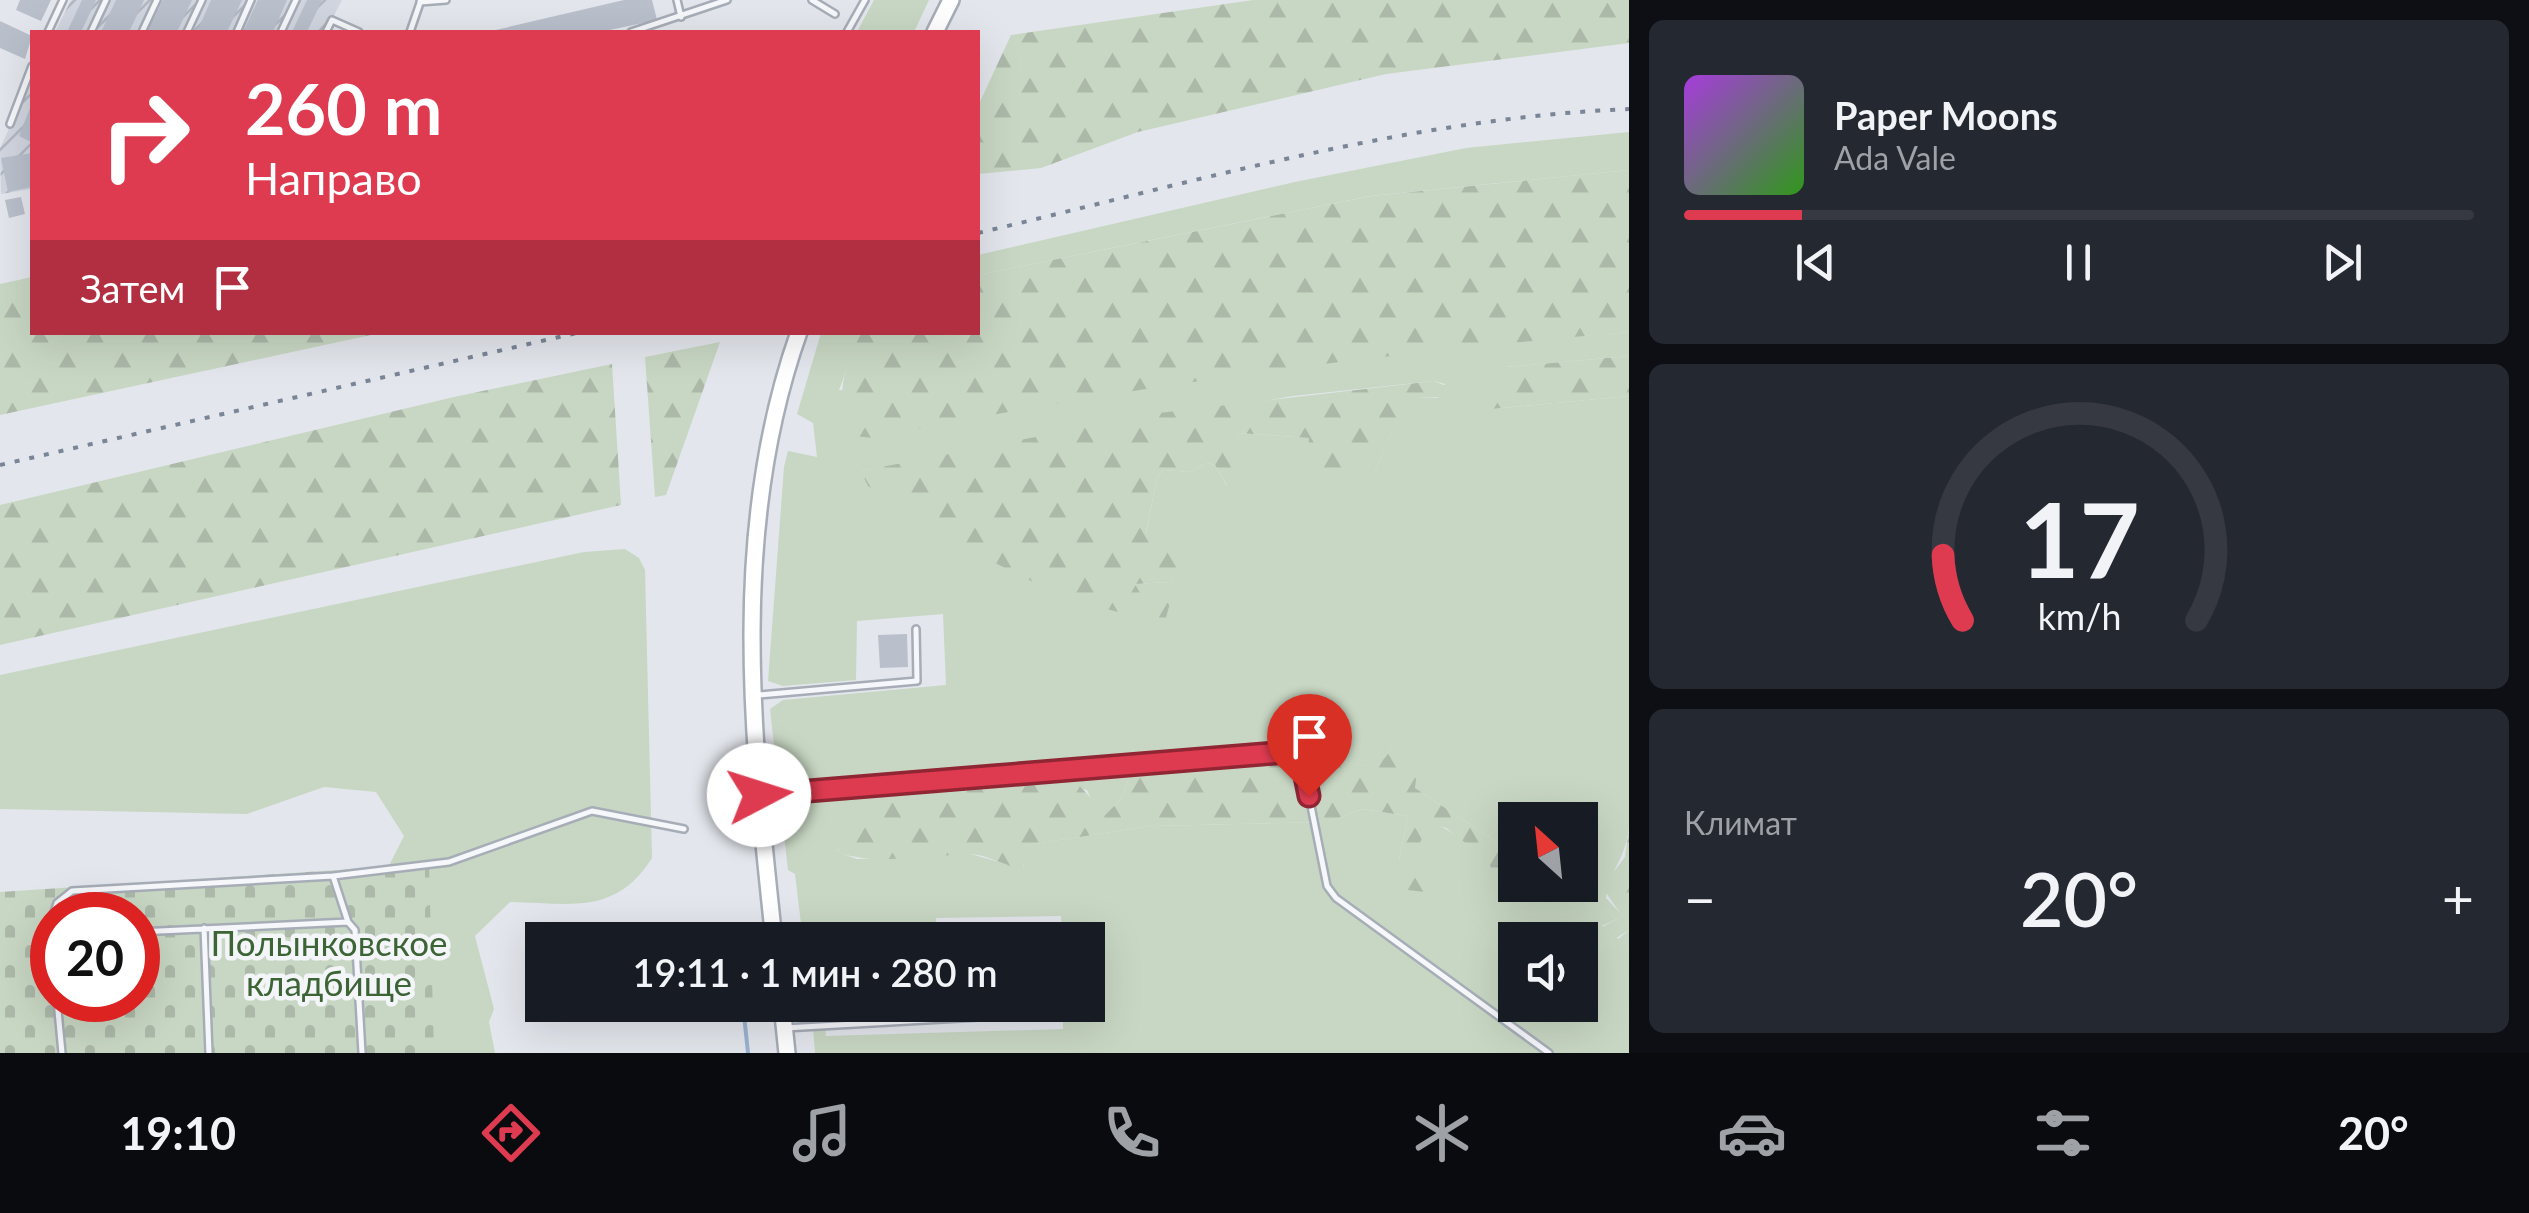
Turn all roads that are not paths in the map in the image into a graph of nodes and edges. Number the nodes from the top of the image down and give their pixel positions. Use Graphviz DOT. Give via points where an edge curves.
graph roads {
  1 [pos="63,0"];
  2 [pos="106,0"];
  3 [pos="156,0"];
  4 [pos="202,0"];
  5 [pos="251,0"];
  6 [pos="296,0"];
  7 [pos="446,0"];
  8 [pos="677,0"];
  9 [pos="727,0"];
  10 [pos="812,0"];
  11 [pos="866,0"];
  12 [pos="951,0"];
  13 [pos="420,1"];
  14 [pos="835,14"];
  15 [pos="681,17"];
  16 [pos="49,30"];
  17 [pos="92,30"];
  18 [pos="143,30"];
  19 [pos="188,30"];
  20 [pos="238,30"];
  21 [pos="282,30"];
  22 [pos="327,30"];
  23 [pos="355,30"];
  24 [pos="411,30"];
  25 [pos="638,30"];
  26 [pos="848,30"];
  27 [pos="936,30"];
  28 [pos="30,71"];
  29 [pos="10,124"];
  30 [pos="799,335"];
  31 [pos="916,628"];
  32 [pos="753,696"];
  33 [pos="759,795"];
  34 [pos="684,829"];
  35 [pos="333,876"];
  36 [pos="72,892"];
  37 [pos="348,922"];
  38 [pos="772,922"];
  39 [pos="204,928"];
  40 [pos="160,931"];
  41 [pos="59,1022"];
  42 [pos="783,1022"];
  43 [pos="890,1022"];
  44 [pos="784,1028"];
  45 [pos="62,1053"];
  46 [pos="208,1053"];
  47 [pos="362,1053"];
  48 [pos="786,1053"];
  49 [pos="1548,1053"];
  1 -- 16 [label="lane"];
  2 -- 17 [label="lane"];
  3 -- 18 [label="lane"];
  4 -- 19 [label="lane"];
  5 -- 20 [label="lane"];
  6 -- 21 [label="lane"];
  7 -- 13 [label="lane"];
  8 -- 15 [label="lane"];
  9 -- 15 [label="lane"];
  10 -- 14 [label="lane"];
  11 -- 26 [label="lane"];
  12 -- 27 [label="main road"];
  13 -- 24 [label="lane"];
  15 -- 25 [label="lane"];
  22 -- 23 [label="lane" via="332,20"];
  28 -- 29 [label="lane"];
  30 -- 32 [label="main road" via="756,506"];
  31 -- 32 [label="lane" via="917,680"];
  32 -- 33 [label="main road"];
  33 -- 38 [label="main road"];
  33 -- 49 [label="lane" via="1288,752 1303,766 1336,898"];
  34 -- 35 [label="lane" via="592,811 449,862"];
  35 -- 36 [label="lane"];
  35 -- 37 [label="lane"];
  37 -- 39 [label="lane"];
  37 -- 47 [label="lane" via="359,958"];
  39 -- 40 [label="lane"];
  39 -- 46 [label="lane"];
  41 -- 45 [label="lane"];
  42 -- 44 [label="main road"];
  43 -- 44 [label="lane"];
  44 -- 48 [label="main road"];
}
